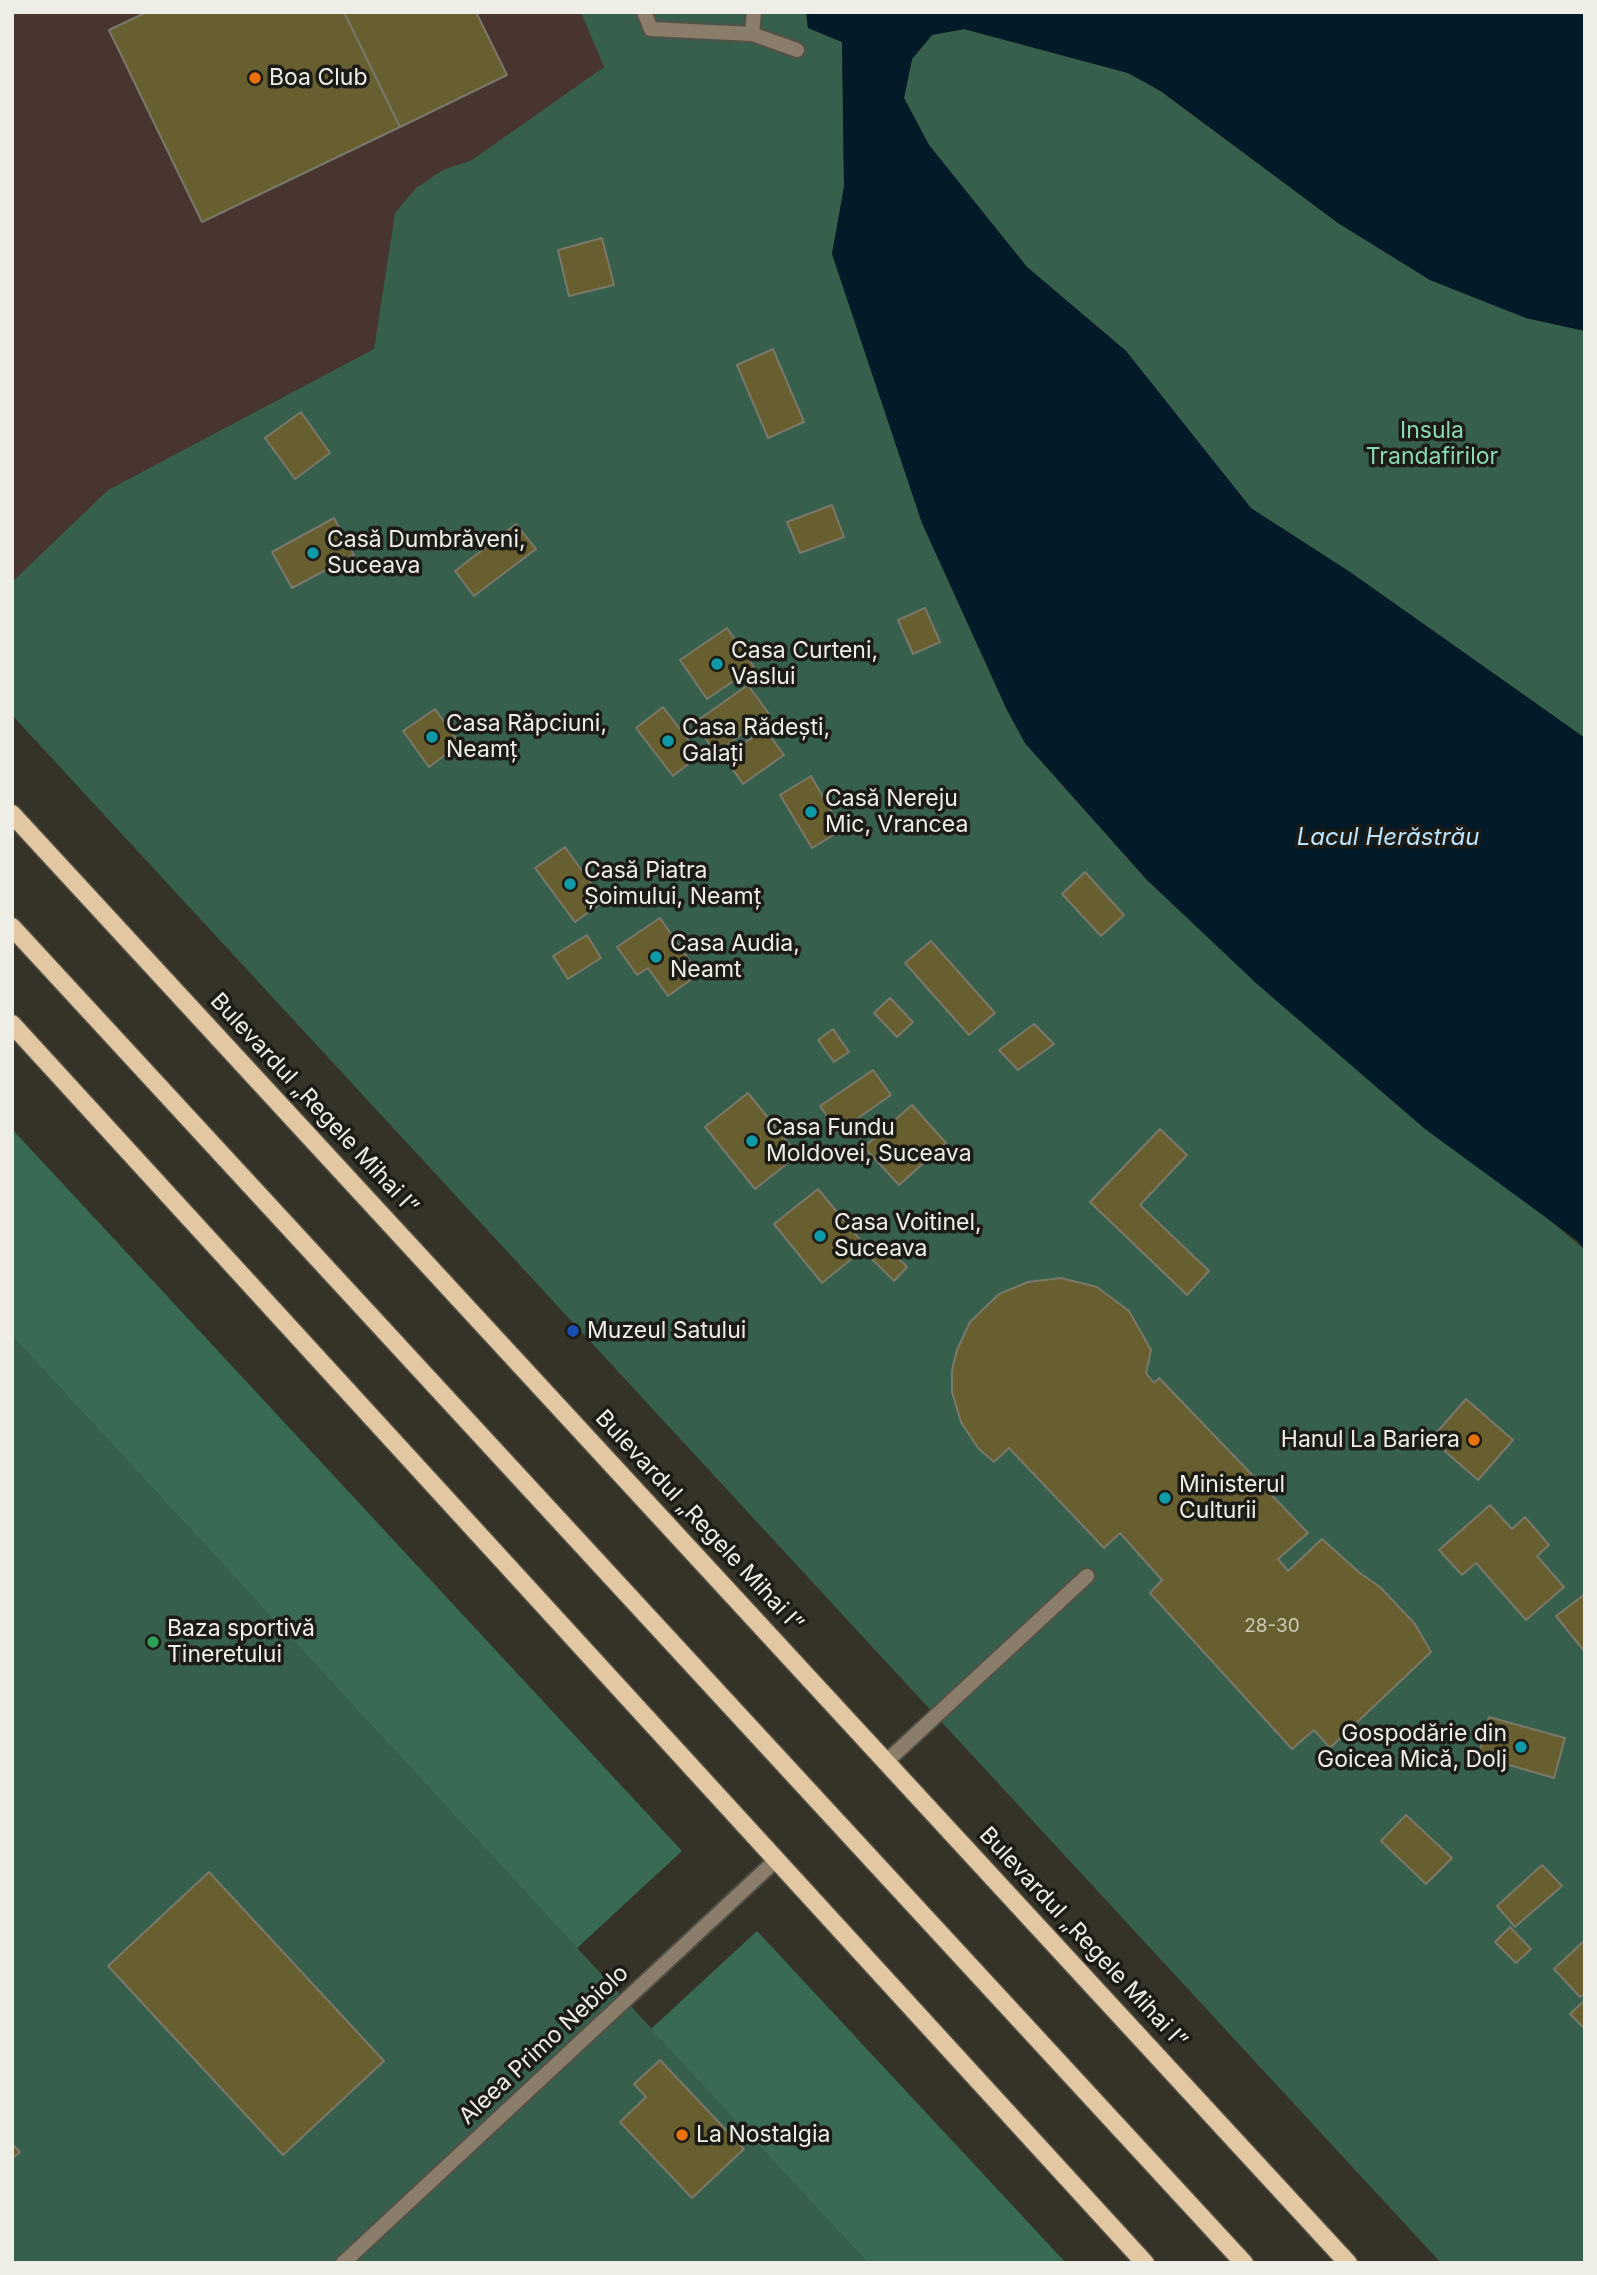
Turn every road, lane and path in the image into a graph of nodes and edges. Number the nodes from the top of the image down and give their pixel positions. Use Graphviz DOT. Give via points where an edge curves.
graph roads {
  1 [pos="644,12"];
  2 [pos="754,12"];
  3 [pos="752,34"];
  4 [pos="797,50"];
  5 [pos="12,814"];
  6 [pos="12,927"];
  7 [pos="12,1024"];
  8 [pos="1087,1576"];
  9 [pos="887,1761"];
  10 [pos="775,1861"];
  11 [pos="343,2263"];
  12 [pos="1144,2263"];
  13 [pos="1244,2263"];
  14 [pos="1348,2263"];
  1 -- 3 [label="street" via="650,29"];
  2 -- 3 [label="street"];
  3 -- 4 [label="street"];
  5 -- 9 [label="main road, Bulevardul „Regele Mihai I”"];
  6 -- 13 [label="main road"];
  7 -- 10 [label="main road"];
  8 -- 9 [label="street"];
  9 -- 14 [label="main road, Bulevardul „Regele Mihai I”"];
  10 -- 11 [label="street, Aleea Primo Nebiolo"];
  10 -- 12 [label="main road"];
}
